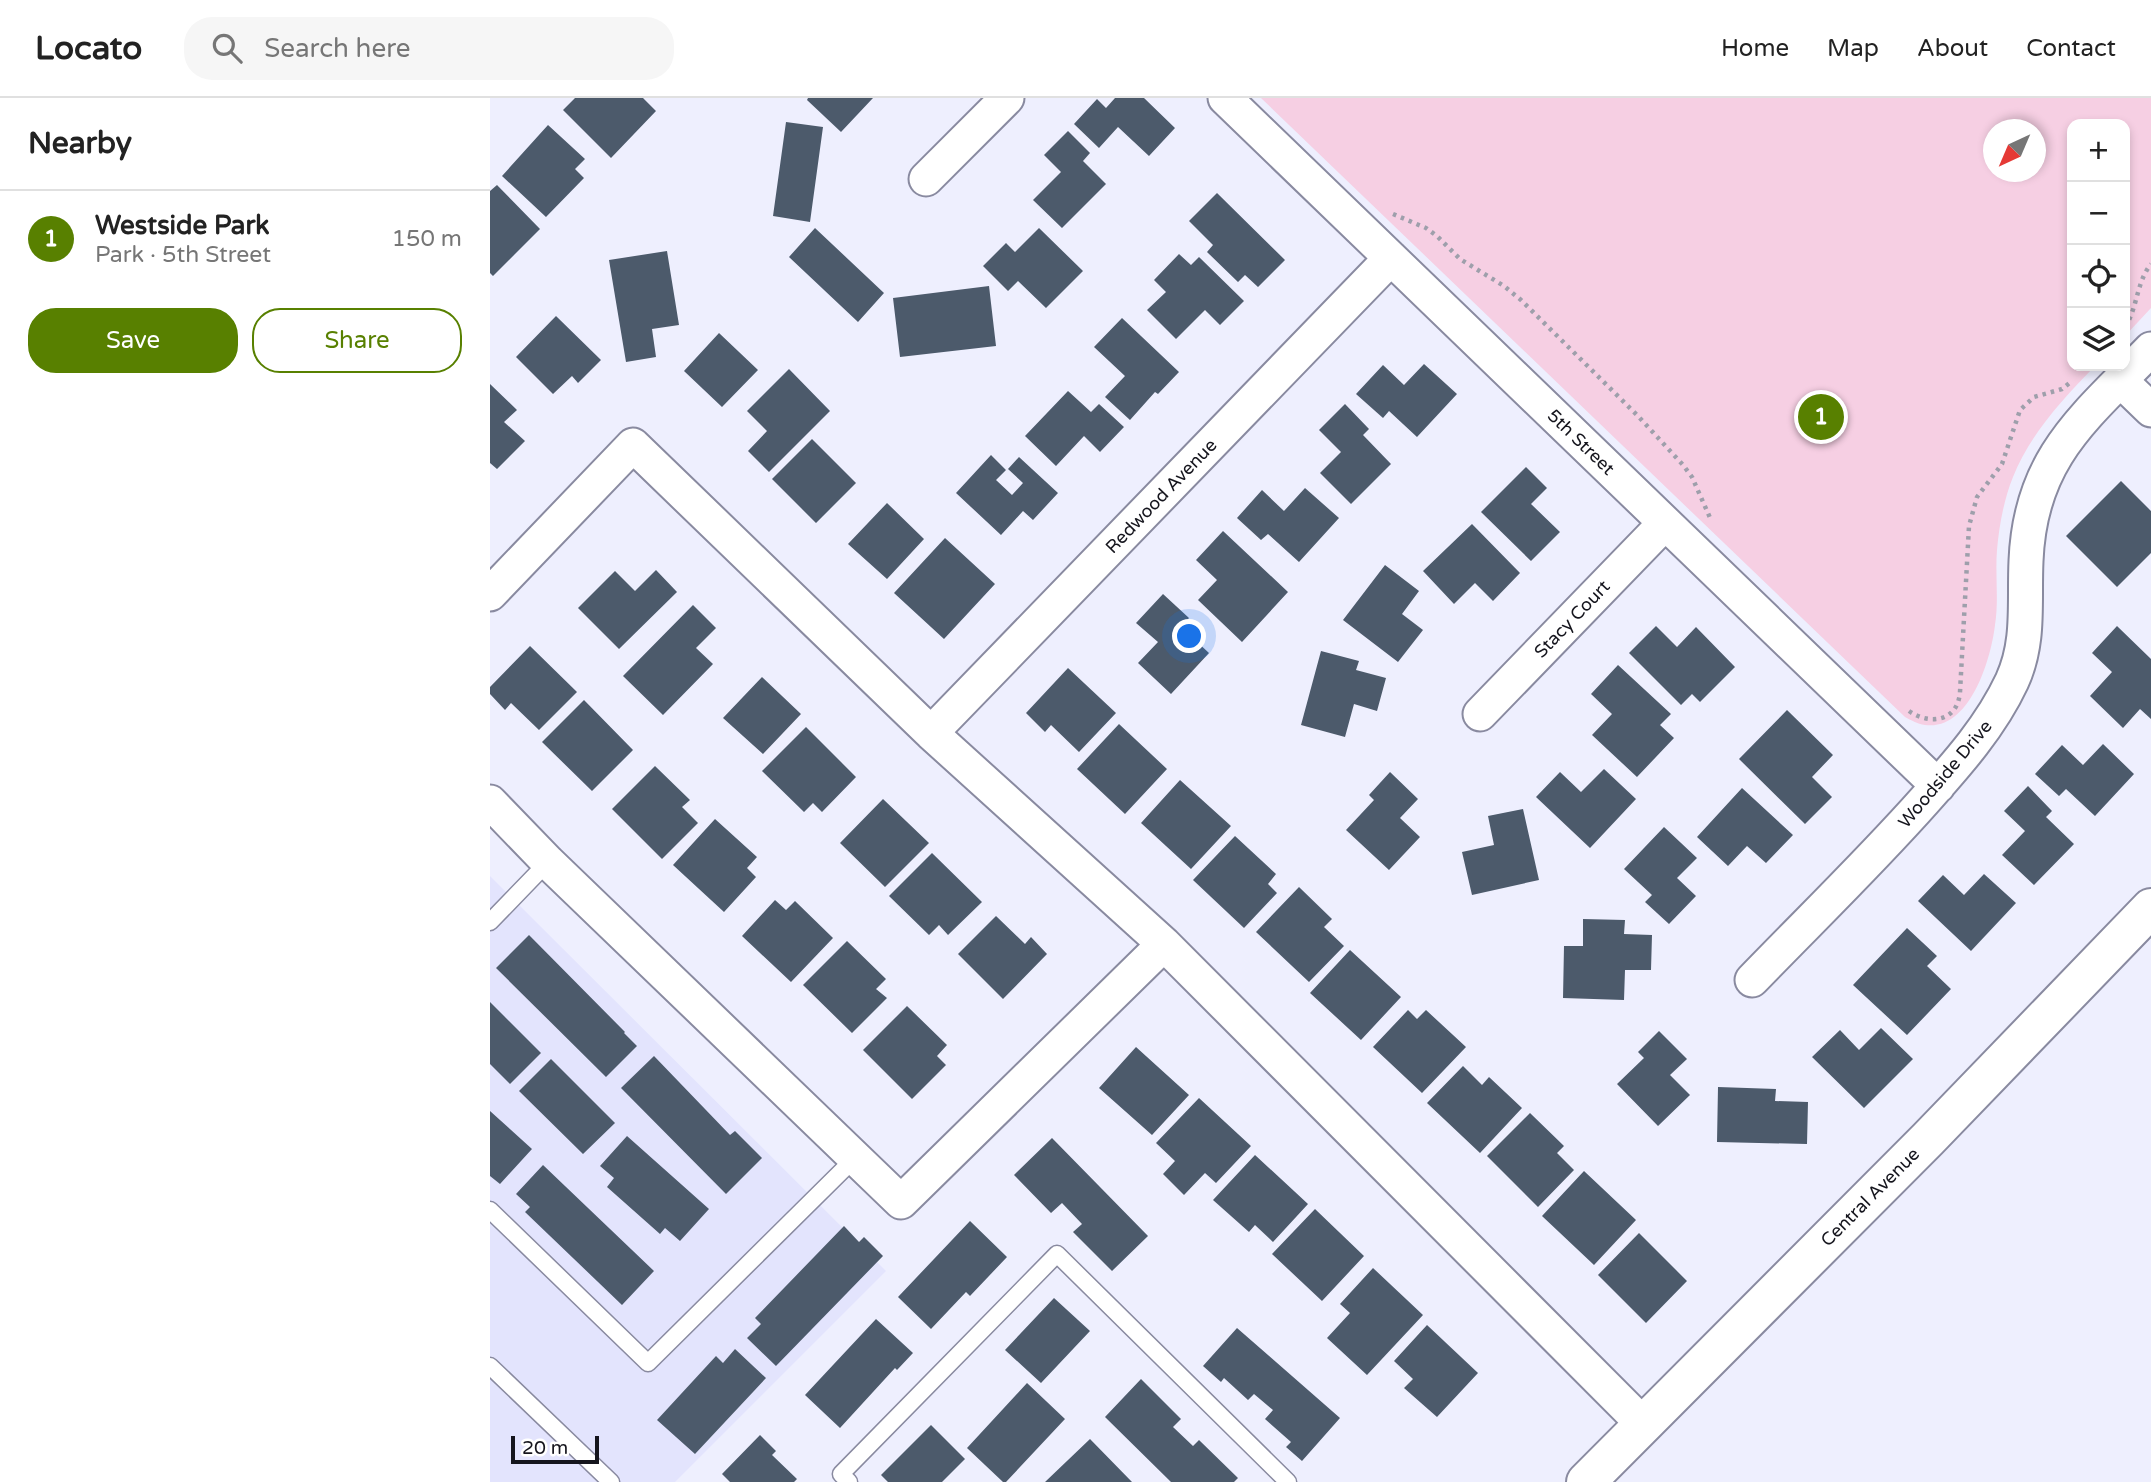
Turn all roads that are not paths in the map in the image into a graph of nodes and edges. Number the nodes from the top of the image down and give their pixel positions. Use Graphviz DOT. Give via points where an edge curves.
graph roads {
  1 [pos="1007,98"];
  2 [pos="1225,98"];
  3 [pos="926,179"];
  4 [pos="1391,258"];
  5 [pos="2151,349"];
  6 [pos="2121,380"];
  7 [pos="2151,411"];
  8 [pos="1665,523"];
  9 [pos="490,594"];
  10 [pos="1480,714"];
  11 [pos="931,733"];
  12 [pos="1938,786"];
  13 [pos="490,802"];
  14 [pos="548,862"];
  15 [pos="2151,908"];
  16 [pos="490,922"];
  17 [pos="1164,944"];
  18 [pos="1752,980"];
  19 [pos="855,1158"];
  20 [pos="490,1210"];
  21 [pos="490,1366"];
  22 [pos="1643,1424"];
  23 [pos="611,1482"];
  24 [pos="849,1482"];
  25 [pos="1288,1482"];
  26 [pos="1586,1482"];
  1 -- 3 [label="street"];
  2 -- 4 [label="street, 5th Street"];
  4 -- 8 [label="street, 5th Street"];
  4 -- 11 [label="street, Redwood Avenue"];
  5 -- 6 [label="street, Woodside Drive"];
  6 -- 7 [label="street"];
  6 -- 12 [label="street, Woodside Drive" via="2069,436 2042,482 2028,535 2023,651 1987,726"];
  8 -- 10 [label="street, Stacy Court"];
  8 -- 12 [label="street, 5th Street"];
  9 -- 11 [label="street" via="633,446"];
  11 -- 17 [label="street"];
  12 -- 18 [label="street, Woodside Drive"];
  13 -- 14 [label="street"];
  14 -- 16 [label="lane"];
  14 -- 19 [label="street"];
  15 -- 22 [label="main road, Central Avenue"];
  17 -- 19 [label="street" via="901,1202"];
  17 -- 22 [label="street"];
  19 -- 20 [label="lane" via="648,1363"];
  21 -- 23 [label="lane"];
  22 -- 26 [label="main road, Central Avenue"];
  24 -- 25 [label="lane" via="841,1474 1057,1254"];
}
